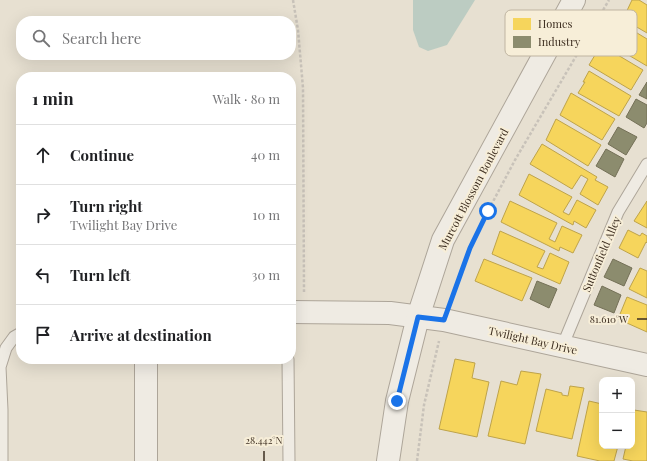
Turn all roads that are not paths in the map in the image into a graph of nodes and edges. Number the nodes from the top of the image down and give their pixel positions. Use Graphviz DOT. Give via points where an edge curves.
graph roads {
  1 [pos="574,0"];
  2 [pos="569,10"];
  3 [pos="543,56"];
  4 [pos="647,164"];
  5 [pos="298,305"];
  6 [pos="418,317"];
  7 [pos="16,336"];
  8 [pos="562,347"];
  9 [pos="146,364"];
  10 [pos="288,364"];
  11 [pos="647,365"];
  12 [pos="2,461"];
  13 [pos="146,461"];
  14 [pos="289,461"];
  15 [pos="388,461"];
  1 -- 2 [label="street, Murcott Blossom Boulevard"];
  3 -- 6 [label="street, Murcott Blossom Boulevard" via="443,240"];
  4 -- 8 [label="lane, Suttonfield Alley" via="618,212"];
  5 -- 6 [label="street, Twilight Bay Drive"];
  6 -- 8 [label="street, Twilight Bay Drive" via="444,320"];
  6 -- 15 [label="street, Murcott Blossom Boulevard" via="397,401"];
  7 -- 12 [label="lane" via="6,348 0,367"];
  8 -- 11 [label="street, Twilight Bay Drive"];
  9 -- 13 [label="street"];
  10 -- 14 [label="lane"];
}
